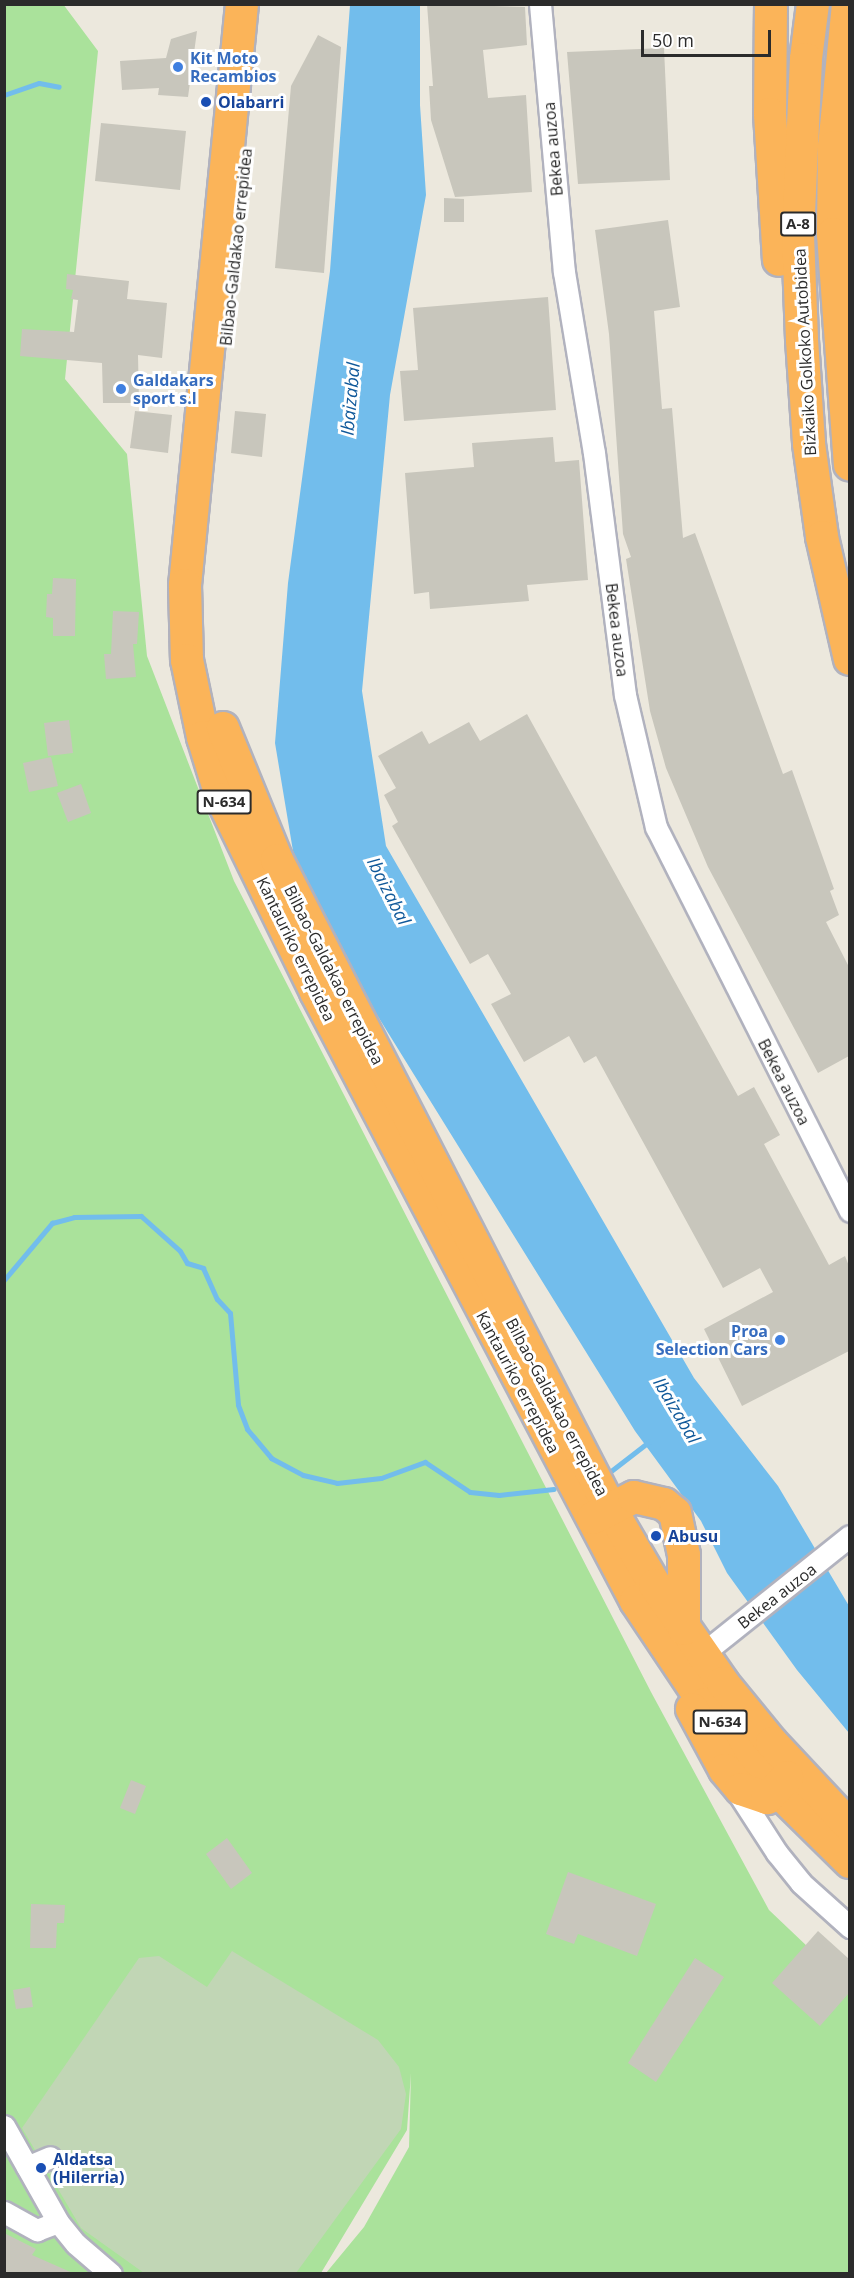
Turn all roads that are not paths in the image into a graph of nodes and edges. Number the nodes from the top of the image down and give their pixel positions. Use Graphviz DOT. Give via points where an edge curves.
graph roads {
  1 [pos="242,4"];
  2 [pos="261,4"];
  3 [pos="540,4"];
  4 [pos="771,4"];
  5 [pos="813,4"];
  6 [pos="848,4"];
  7 [pos="849,186"];
  8 [pos="833,234"];
  9 [pos="809,444"];
  10 [pos="849,464"];
  11 [pos="849,659"];
  12 [pos="849,1211"];
  13 [pos="601,1513"];
  14 [pos="848,1539"];
  15 [pos="685,1645"];
  16 [pos="725,1770"];
  17 [pos="780,1785"];
  18 [pos="849,1826"];
  19 [pos="763,1835"];
  20 [pos="849,1862"];
  21 [pos="849,1927"];
  22 [pos="4,2126"];
  23 [pos="50,2157"];
  24 [pos="27,2167"];
  25 [pos="4,2212"];
  26 [pos="58,2222"];
  27 [pos="111,2274"];
  1 -- 13 [label="highway, Kantauriko errepidea / N-634" via="189,516 184,634 195,701 222,799 306,970"];
  2 -- 13 [label="highway, Bilbao-Galdakao errepidea / N-634" via="202,600 206,666 233,762 277,860"];
  3 -- 12 [label="street, Bekea auzoa" via="564,272 594,453 625,695 656,827"];
  4 -- 9 [label="highway" via="770,114 782,293"];
  5 -- 9 [label="highway, Bizkaiko Golkoko Autobidea / A-8" via="806,59 798,235"];
  6 -- 8 [label="highway, Bizkaiko Golkoko Autobidea / A-8" via="834,147"];
  7 -- 8 [label="highway"];
  8 -- 10 [label="highway, Bizkaiko Golkoko Autobidea / A-8"];
  9 -- 11 [label="highway, Bizkaiko Golkoko Autobidea / A-8" via="822,537"];
  13 -- 15 [label="highway, Kantauriko errepidea / N-634" via="636,1601"];
  13 -- 15 [label="highway" via="634,1497 647,1497 675,1513 684,1555"];
  14 -- 15 [label="street, Bekea auzoa" via="752,1617"];
  15 -- 16 [label="highway" via="695,1716"];
  15 -- 17 [label="highway, Kantauriko errepidea / N-634" via="705,1704"];
  16 -- 17 [label="highway" via="741,1789"];
  16 -- 19 [label="street"];
  17 -- 18 [label="highway, N-634"];
  17 -- 19 [label="street"];
  17 -- 20 [label="highway, N-634"];
  19 -- 21 [label="street" via="801,1883"];
  22 -- 24 [label="street"];
  23 -- 24 [label="street"];
  24 -- 26 [label="street"];
  25 -- 26 [label="street" via="37,2230"];
  26 -- 27 [label="street" via="76,2244"];
}
